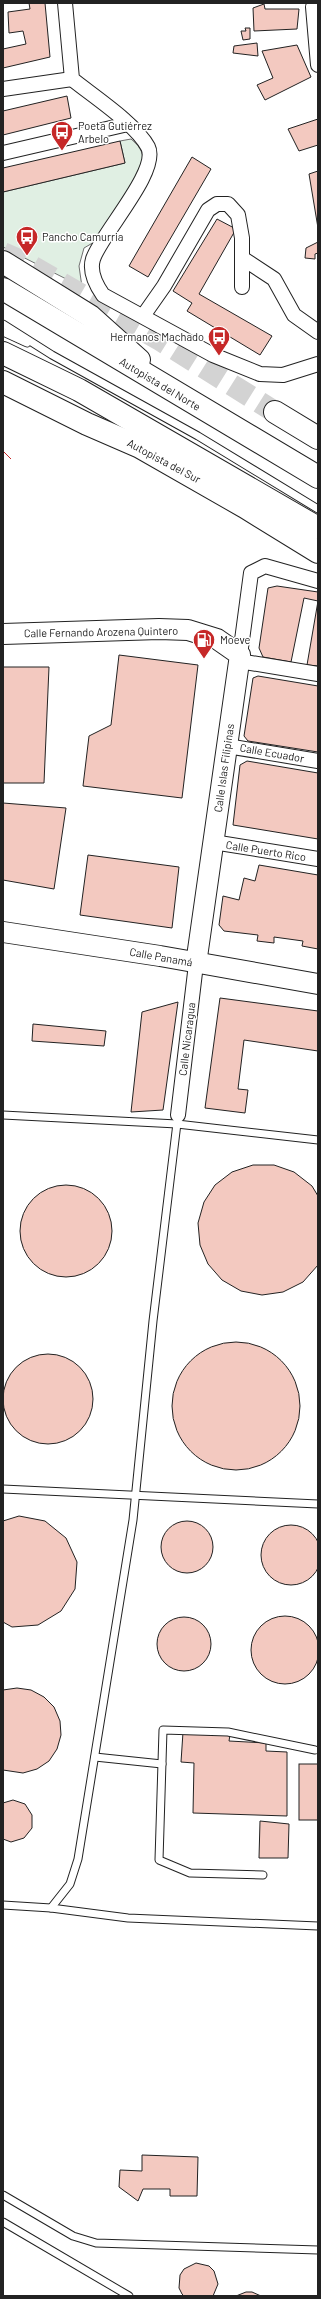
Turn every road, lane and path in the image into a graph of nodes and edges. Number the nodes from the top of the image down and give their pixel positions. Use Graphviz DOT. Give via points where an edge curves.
graph roads {
  1 [pos="65,3"];
  2 [pos="313,7"];
  3 [pos="318,65"];
  4 [pos="72,79"];
  5 [pos="3,89"];
  6 [pos="128,124"];
  7 [pos="3,153"];
  8 [pos="242,258"];
  9 [pos="3,262"];
  10 [pos="242,286"];
  11 [pos="3,289"];
  12 [pos="69,293"];
  13 [pos="90,316"];
  14 [pos="143,316"];
  15 [pos="3,324"];
  16 [pos="3,332"];
  17 [pos="318,332"];
  18 [pos="3,353"];
  19 [pos="52,355"];
  20 [pos="3,363"];
  21 [pos="318,364"];
  22 [pos="3,382"];
  23 [pos="179,395"];
  24 [pos="275,412"];
  25 [pos="318,438"];
  26 [pos="140,446"];
  27 [pos="318,477"];
  28 [pos="318,509"];
  29 [pos="318,528"];
  30 [pos="318,552"];
  31 [pos="318,581"];
  32 [pos="3,634"];
  33 [pos="240,658"];
  34 [pos="318,674"];
  35 [pos="227,746"];
  36 [pos="318,761"];
  37 [pos="213,842"];
  38 [pos="318,859"];
  39 [pos="3,932"];
  40 [pos="196,964"];
  41 [pos="318,984"];
  42 [pos="3,1115"];
  43 [pos="178,1120"];
  44 [pos="318,1140"];
  45 [pos="3,1489"];
  46 [pos="136,1494"];
  47 [pos="318,1504"];
  48 [pos="315,1750"];
  49 [pos="94,1757"];
  50 [pos="162,1764"];
  51 [pos="263,1875"];
  52 [pos="3,1905"];
  53 [pos="51,1908"];
  54 [pos="318,1926"];
  55 [pos="3,2195"];
  56 [pos="3,2222"];
  57 [pos="318,2250"];
  58 [pos="129,2296"];
  1 -- 4 [label="street"];
  2 -- 3 [label="street"];
  4 -- 5 [label="street"];
  4 -- 6 [label="street"];
  6 -- 7 [label="street"];
  6 -- 14 [label="street" via="142,137 149,149 148,168 93,259 92,270 95,284 104,295"];
  8 -- 10 [label="street"];
  8 -- 14 [label="street" via="238,215 228,204 217,204 208,210 164,286"];
  8 -- 17 [label="street" via="274,279 294,315"];
  9 -- 13 [label="highway"];
  11 -- 23 [label="highway, Autopista del Norte"];
  12 -- 13 [label="lane"];
  13 -- 23 [label="highway"];
  14 -- 21 [label="street" via="213,354 260,374 283,375"];
  15 -- 19 [label="lane"];
  16 -- 19 [label="lane"];
  18 -- 29 [label="highway" via="79,390"];
  19 -- 28 [label="lane" via="198,436"];
  20 -- 26 [label="highway" via="94,414"];
  22 -- 26 [label="highway, Autopista del Sur" via="86,424"];
  23 -- 27 [label="highway, Autopista del Norte"];
  24 -- 25 [label="highway"];
  26 -- 30 [label="highway, Autopista del Sur"];
  31 -- 33 [label="street, Calle Islas Filipinas" via="265,566 251,573"];
  32 -- 33 [label="street, Calle Fernando Arozena Quintero" via="159,628 188,630 217,639"];
  33 -- 34 [label="street"];
  33 -- 35 [label="street, Calle Islas Filipinas"];
  35 -- 36 [label="street, Calle Ecuador"];
  35 -- 37 [label="street, Calle Islas Filipinas"];
  37 -- 38 [label="street, Calle Puerto Rico"];
  37 -- 40 [label="street, Calle Islas Filipinas"];
  39 -- 40 [label="street, Calle Panamá" via="160,956"];
  40 -- 41 [label="street, Calle Panamá"];
  40 -- 43 [label="street, Calle Nicaragua"];
  42 -- 43 [label="lane"];
  43 -- 44 [label="lane"];
  43 -- 46 [label="lane" via="152,1321"];
  45 -- 46 [label="lane"];
  46 -- 47 [label="lane" via="163,1498"];
  46 -- 49 [label="lane"];
  48 -- 50 [label="lane" via="228,1732 162,1730"];
  49 -- 50 [label="lane"];
  49 -- 53 [label="lane" via="78,1859 70,1884"];
  50 -- 51 [label="lane" via="159,1860 190,1873"];
  52 -- 53 [label="lane"];
  53 -- 54 [label="lane" via="128,1918"];
  55 -- 57 [label="lane" via="73,2236 96,2243"];
  56 -- 58 [label="lane"];
}
